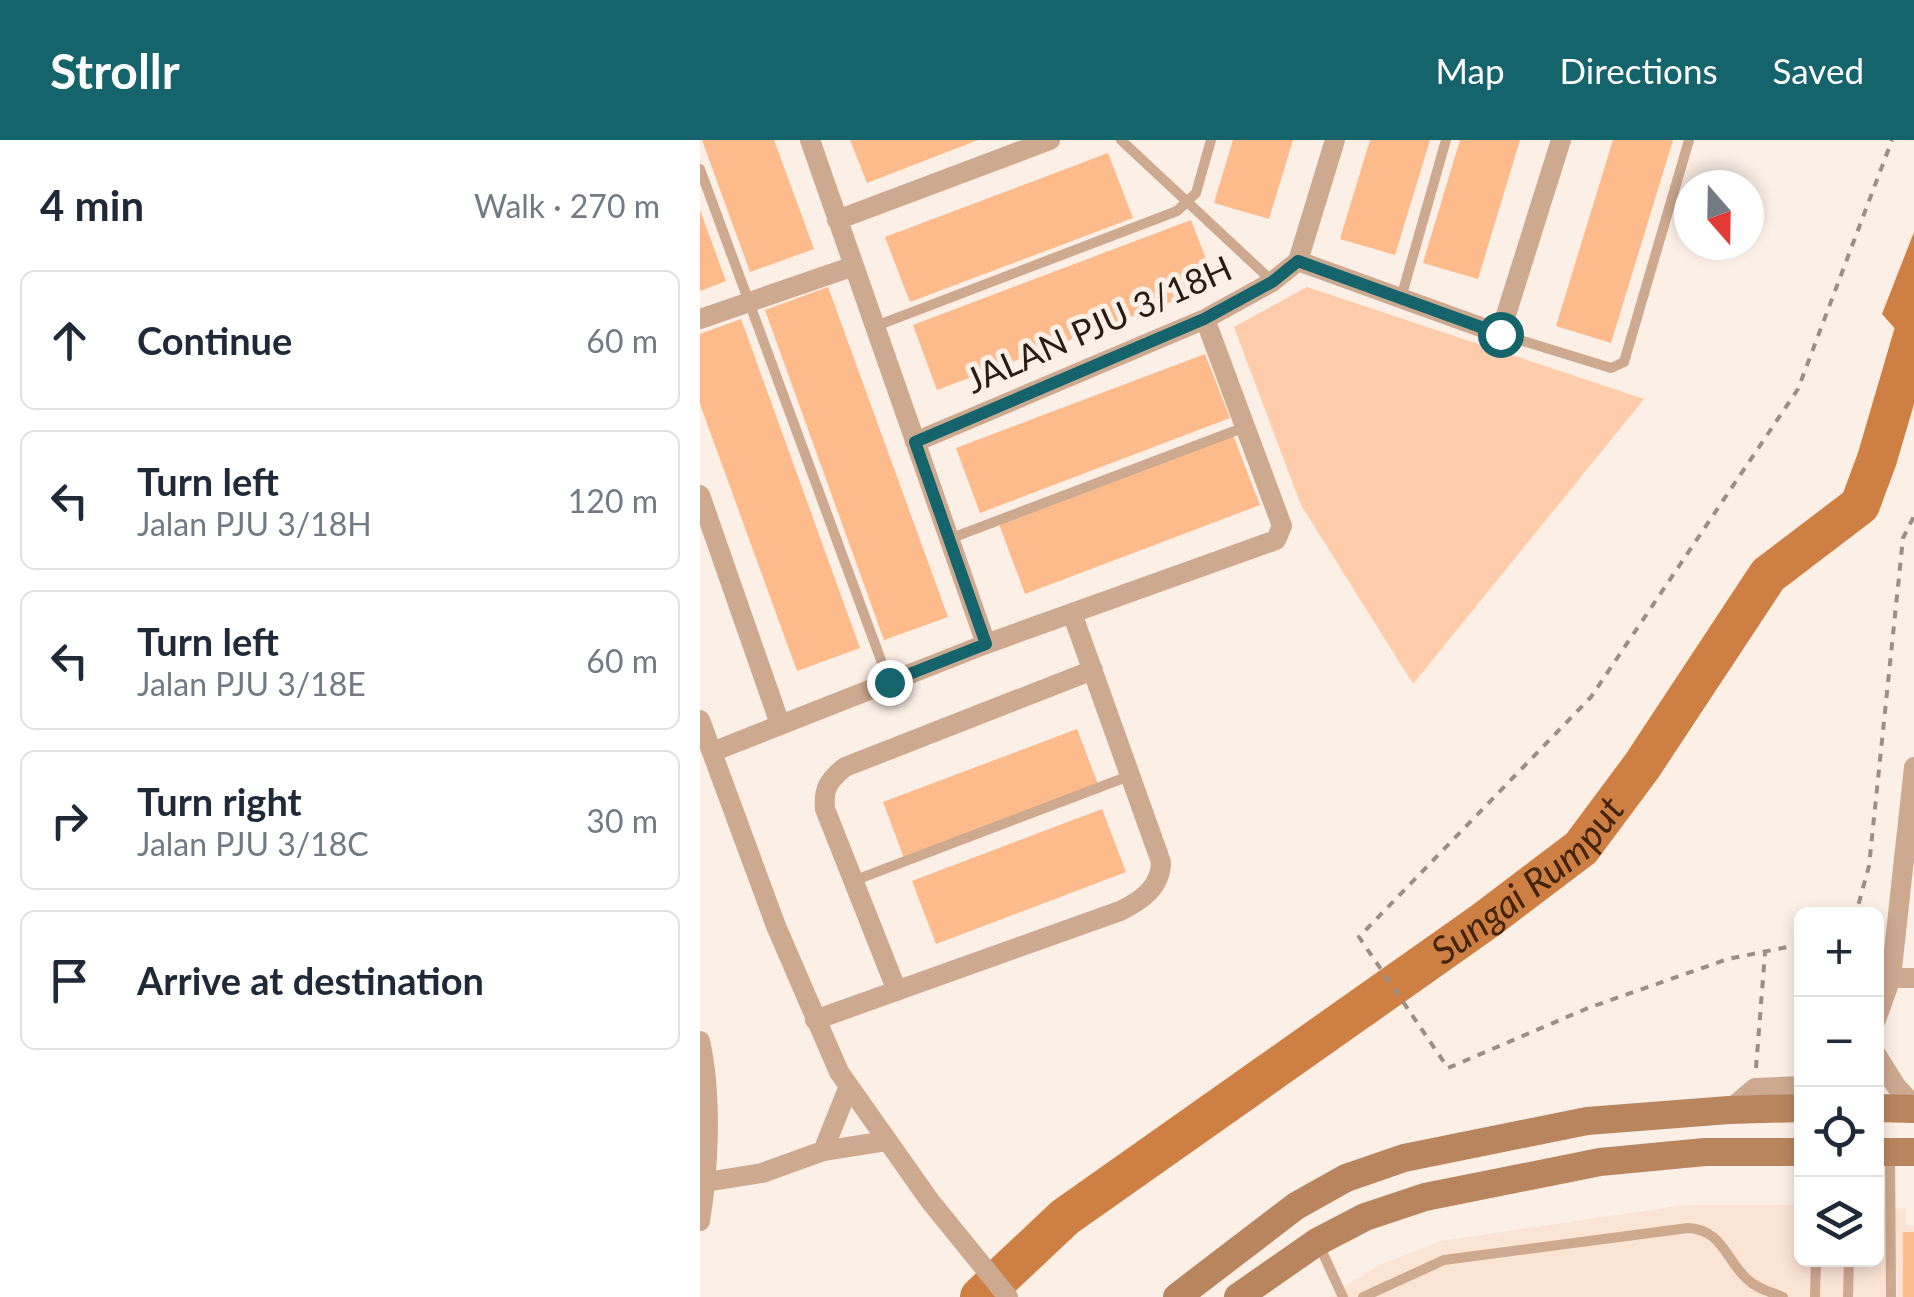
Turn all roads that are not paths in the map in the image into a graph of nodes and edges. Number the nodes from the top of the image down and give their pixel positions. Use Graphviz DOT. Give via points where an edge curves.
graph roads {
  1 [pos="810,140"];
  2 [pos="1050,140"];
  3 [pos="1121,140"];
  4 [pos="1211,140"];
  5 [pos="1335,140"];
  6 [pos="1446,140"];
  7 [pos="1562,140"];
  8 [pos="1689,140"];
  9 [pos="700,169"];
  10 [pos="1190,202"];
  11 [pos="837,220"];
  12 [pos="1298,261"];
  13 [pos="854,266"];
  14 [pos="1272,282"];
  15 [pos="1401,298"];
  16 [pos="751,302"];
  17 [pos="1204,319"];
  18 [pos="700,320"];
  19 [pos="875,326"];
  20 [pos="1500,334"];
  21 [pos="1245,427"];
  22 [pos="915,442"];
  23 [pos="700,495"];
  24 [pos="950,539"];
  25 [pos="1072,614"];
  26 [pos="986,644"];
  27 [pos="1093,670"];
  28 [pos="889,682"];
  29 [pos="700,720"];
  30 [pos="780,724"];
  31 [pos="712,752"];
  32 [pos="1914,767"];
  33 [pos="1130,775"];
  34 [pos="1911,813"];
  35 [pos="853,880"];
  36 [pos="1891,978"];
  37 [pos="1914,978"];
  38 [pos="897,990"];
  39 [pos="1884,998"];
  40 [pos="815,1020"];
  41 [pos="700,1041"];
  42 [pos="703,1065"];
  43 [pos="1884,1067"];
  44 [pos="849,1086"];
  45 [pos="1794,1086"];
  46 [pos="1794,1108"];
  47 [pos="1884,1108"];
  48 [pos="1914,1108"];
  49 [pos="1729,1110"];
  50 [pos="886,1142"];
  51 [pos="823,1151"];
  52 [pos="1794,1152"];
  53 [pos="1894,1152"];
  54 [pos="706,1182"];
  55 [pos="700,1222"];
  56 [pos="1317,1242"];
  57 [pos="1816,1267"];
  58 [pos="1849,1267"];
  59 [pos="1252,1293"];
  60 [pos="1008,1297"];
  61 [pos="1177,1297"];
  62 [pos="1343,1297"];
  63 [pos="1363,1297"];
  64 [pos="1783,1297"];
  65 [pos="1815,1297"];
  66 [pos="1848,1297"];
  67 [pos="1891,1297"];
  1 -- 11 [label="street"];
  2 -- 11 [label="street"];
  3 -- 10 [label="lane"];
  4 -- 10 [label="lane"];
  5 -- 12 [label="street"];
  6 -- 15 [label="lane"];
  7 -- 20 [label="street"];
  8 -- 20 [label="lane" via="1624,362 1612,368"];
  9 -- 16 [label="lane"];
  10 -- 14 [label="lane"];
  10 -- 19 [label="lane"];
  11 -- 13 [label="street"];
  12 -- 14 [label="street, JALAN PJU 3/18H"];
  12 -- 15 [label="street"];
  13 -- 16 [label="street"];
  13 -- 19 [label="street"];
  14 -- 17 [label="street, JALAN PJU 3/18H"];
  15 -- 20 [label="street"];
  16 -- 18 [label="street"];
  16 -- 28 [label="lane"];
  17 -- 21 [label="street"];
  17 -- 22 [label="street, JALAN PJU 3/18H"];
  19 -- 22 [label="street"];
  21 -- 24 [label="lane"];
  21 -- 25 [label="street" via="1282,526 1276,540"];
  22 -- 24 [label="street"];
  23 -- 30 [label="street"];
  24 -- 26 [label="street"];
  25 -- 26 [label="street"];
  25 -- 27 [label="street"];
  26 -- 28 [label="street"];
  27 -- 33 [label="street"];
  27 -- 35 [label="street" via="845,767 830,780 825,809"];
  28 -- 30 [label="street"];
  29 -- 31 [label="street"];
  30 -- 31 [label="street"];
  31 -- 40 [label="street"];
  32 -- 34 [label="street"];
  33 -- 35 [label="lane"];
  33 -- 38 [label="street" via="1161,862 1161,874 1138,902"];
  34 -- 36 [label="street"];
  35 -- 38 [label="street"];
  36 -- 37 [label="street"];
  36 -- 39 [label="street"];
  38 -- 40 [label="street"];
  40 -- 44 [label="street"];
  41 -- 42 [label="street"];
  42 -- 54 [label="street"];
  43 -- 48 [label="street"];
  44 -- 50 [label="street"];
  44 -- 51 [label="street"];
  45 -- 49 [label="street" via="1755,1088"];
  46 -- 49 [label="street"];
  47 -- 48 [label="street"];
  49 -- 61 [label="street" via="1587,1121 1390,1163 1296,1206"];
  50 -- 51 [label="street"];
  50 -- 60 [label="street"];
  51 -- 54 [label="street" via="762,1173"];
  52 -- 56 [label="street" via="1600,1162 1424,1197"];
  53 -- 67 [label="lane"];
  54 -- 55 [label="street"];
  56 -- 59 [label="street"];
  56 -- 62 [label="lane"];
  57 -- 65 [label="lane"];
  58 -- 66 [label="lane"];
  63 -- 64 [label="lane" via="1444,1260 1688,1228 1714,1236 1745,1278"];
}
